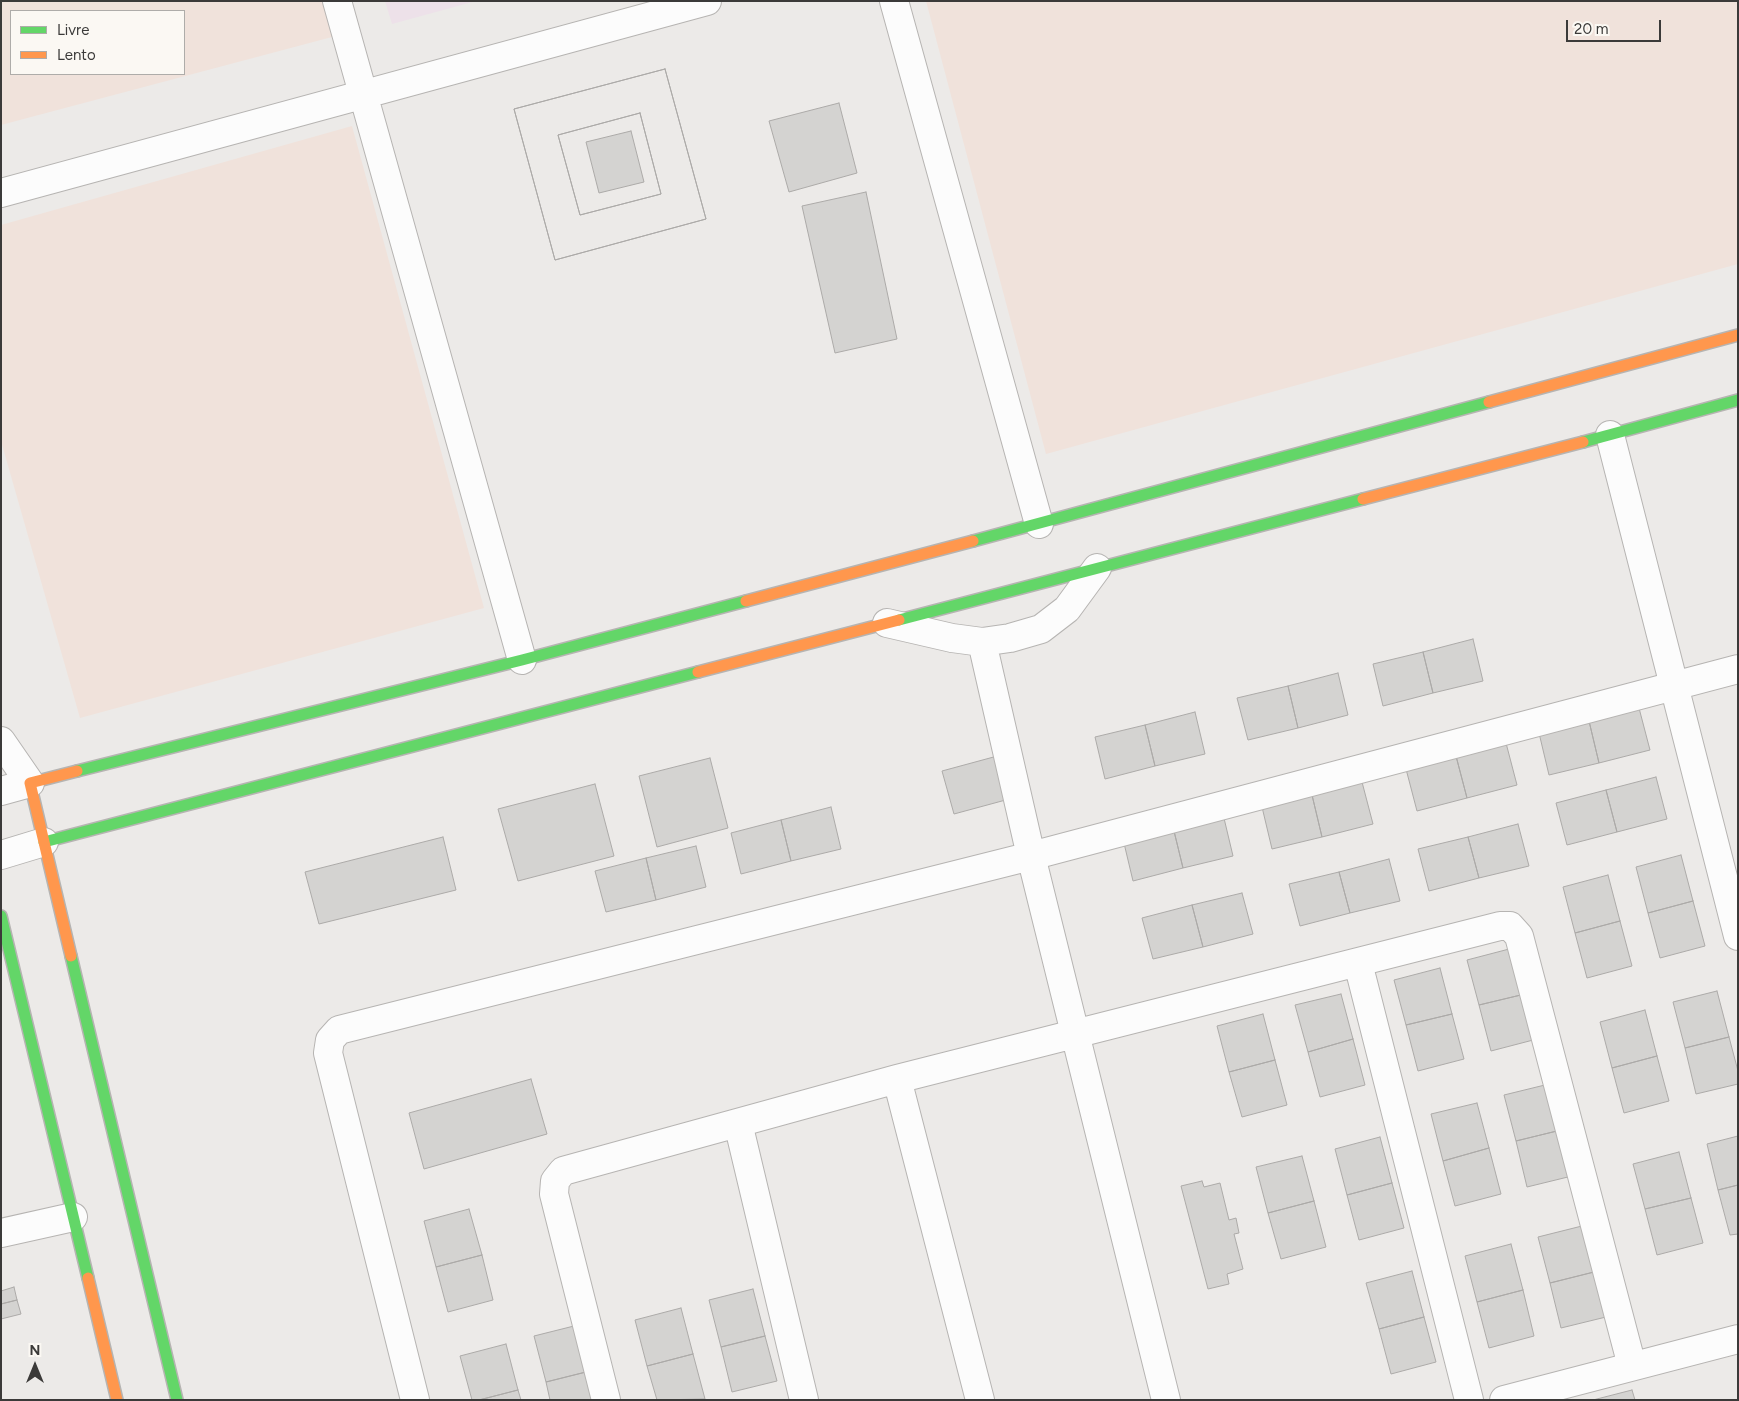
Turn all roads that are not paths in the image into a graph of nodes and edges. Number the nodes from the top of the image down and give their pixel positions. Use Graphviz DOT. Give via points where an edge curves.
graph roads {
  1 [pos="337,1"];
  2 [pos="707,1"];
  3 [pos="894,1"];
  4 [pos="362,94"];
  5 [pos="1,193"];
  6 [pos="1738,335"];
  7 [pos="1738,400"];
  8 [pos="1610,435"];
  9 [pos="1039,524"];
  10 [pos="1098,568"];
  11 [pos="886,623"];
  12 [pos="982,642"];
  13 [pos="522,660"];
  14 [pos="1738,669"];
  15 [pos="1674,686"];
  16 [pos="1,741"];
  17 [pos="30,783"];
  18 [pos="1,791"];
  19 [pos="44,842"];
  20 [pos="1,855"];
  21 [pos="1031,856"];
  22 [pos="1,916"];
  23 [pos="1738,936"];
  24 [pos="1358,963"];
  25 [pos="1076,1034"];
  26 [pos="898,1079"];
  27 [pos="738,1123"];
  28 [pos="73,1217"];
  29 [pos="1,1233"];
  30 [pos="1738,1339"];
  31 [pos="1632,1366"];
  32 [pos="117,1400"];
  33 [pos="177,1400"];
  34 [pos="415,1400"];
  35 [pos="606,1400"];
  36 [pos="804,1400"];
  37 [pos="980,1400"];
  38 [pos="1166,1400"];
  39 [pos="1469,1400"];
  40 [pos="1504,1400"];
  1 -- 4 [label="street"];
  2 -- 4 [label="street"];
  3 -- 9 [label="street"];
  4 -- 5 [label="street"];
  4 -- 13 [label="street"];
  6 -- 9 [label="street"];
  7 -- 8 [label="street"];
  8 -- 10 [label="street"];
  8 -- 15 [label="street"];
  9 -- 13 [label="street"];
  10 -- 11 [label="street"];
  10 -- 12 [label="street" via="1067,609 1041,629"];
  11 -- 12 [label="street"];
  11 -- 19 [label="street"];
  12 -- 21 [label="street"];
  13 -- 17 [label="street"];
  14 -- 15 [label="street"];
  15 -- 21 [label="street"];
  15 -- 23 [label="street"];
  16 -- 17 [label="street"];
  17 -- 18 [label="street"];
  17 -- 19 [label="street"];
  19 -- 20 [label="street"];
  19 -- 33 [label="street"];
  21 -- 25 [label="street"];
  21 -- 34 [label="street" via="338,1030 330,1040 328,1053"];
  22 -- 28 [label="street"];
  24 -- 25 [label="street"];
  24 -- 31 [label="street" via="1500,926 1510,926 1519,936"];
  24 -- 39 [label="street"];
  25 -- 26 [label="street"];
  25 -- 38 [label="street"];
  26 -- 27 [label="street"];
  26 -- 37 [label="street"];
  27 -- 35 [label="street" via="562,1171 555,1181 554,1194"];
  27 -- 36 [label="street"];
  28 -- 29 [label="street"];
  28 -- 32 [label="street"];
  30 -- 31 [label="street"];
  31 -- 40 [label="street"];
}
